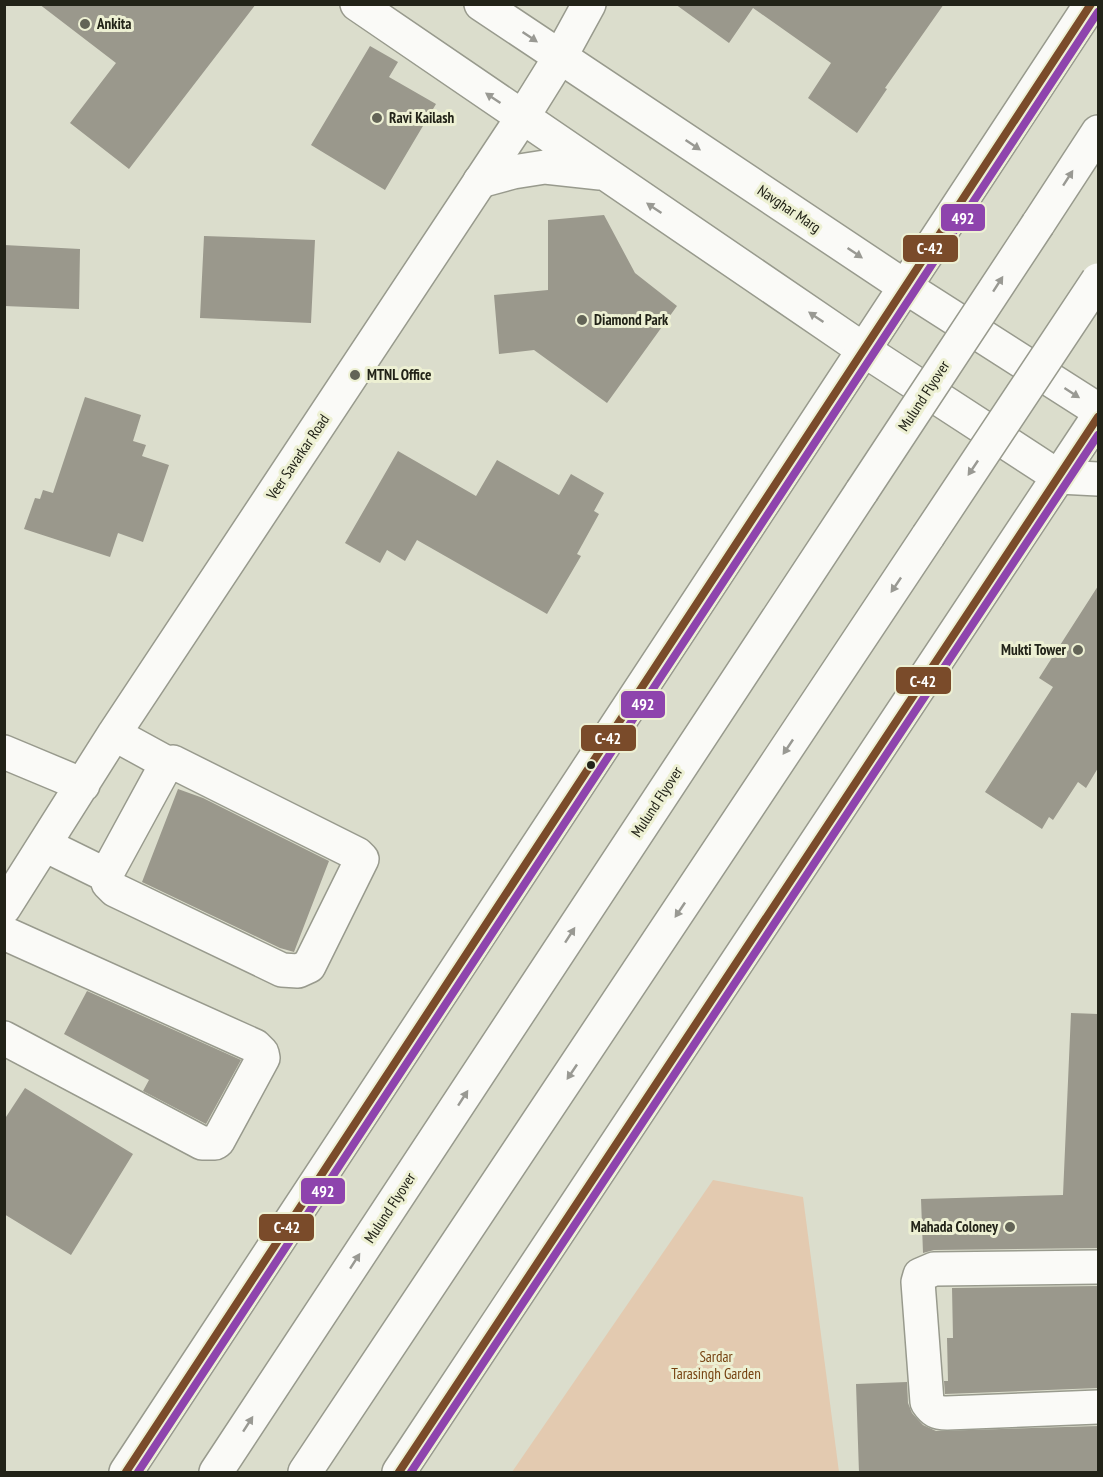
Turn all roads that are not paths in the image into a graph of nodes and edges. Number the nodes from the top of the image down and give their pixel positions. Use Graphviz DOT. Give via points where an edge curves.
graph roads {
  1 [pos="357,4"];
  2 [pos="482,4"];
  3 [pos="589,4"];
  4 [pos="1091,4"];
  5 [pos="560,57"];
  6 [pos="522,118"];
  7 [pos="1098,132"];
  8 [pos="604,174"];
  9 [pos="480,182"];
  10 [pos="1098,280"];
  11 [pos="904,286"];
  12 [pos="864,350"];
  13 [pos="1098,410"];
  14 [pos="1098,417"];
  15 [pos="1059,477"];
  16 [pos="1098,480"];
  17 [pos="114,734"];
  18 [pos="4,752"];
  19 [pos="168,763"];
  20 [pos="83,785"];
  21 [pos="45,845"];
  22 [pos="106,875"];
  23 [pos="4,908"];
  24 [pos="4,933"];
  25 [pos="4,1038"];
  26 [pos="1098,1267"];
  27 [pos="1098,1407"];
  28 [pos="126,1473"];
  29 [pos="216,1473"];
  30 [pos="305,1473"];
  31 [pos="399,1473"];
  6 -- 1 [label="main road, one-way"];
  2 -- 5 [label="main road, Navghar Marg, one-way"];
  3 -- 5 [label="main road, Veer Savarkar Road"];
  4 -- 11 [label="main road"];
  5 -- 6 [label="main road, Veer Savarkar Road"];
  5 -- 11 [label="main road, Navghar Marg, one-way"];
  6 -- 8 [label="main road"];
  6 -- 9 [label="main road, Veer Savarkar Road"];
  29 -- 7 [label="main road, Mulund Flyover, one-way, bridge"];
  8 -- 9 [label="main road" via="544,167"];
  12 -- 8 [label="main road, one-way"];
  9 -- 17 [label="main road, Veer Savarkar Road"];
  10 -- 30 [label="main road, one-way, bridge"];
  11 -- 12 [label="main road"];
  11 -- 13 [label="main road, Navghar Marg, one-way"];
  12 -- 15 [label="main road"];
  12 -- 28 [label="main road"];
  14 -- 15 [label="main road"];
  15 -- 16 [label="main road"];
  15 -- 31 [label="main road"];
  17 -- 19 [label="main road"];
  17 -- 20 [label="main road, Veer Savarkar Road"];
  18 -- 20 [label="main road"];
  19 -- 22 [label="main road"];
  19 -- 22 [label="main road" via="173,762 362,859 309,966 298,971 282,970 115,890"];
  20 -- 21 [label="main road, Veer Savarkar Road"];
  21 -- 22 [label="main road"];
  21 -- 23 [label="main road, Veer Savarkar Road"];
  24 -- 25 [label="main road" via="255,1046 263,1058 218,1141 209,1144"];
  26 -- 27 [label="main road" via="934,1269 920,1275 918,1282 927,1402 933,1410 947,1413"];
}
